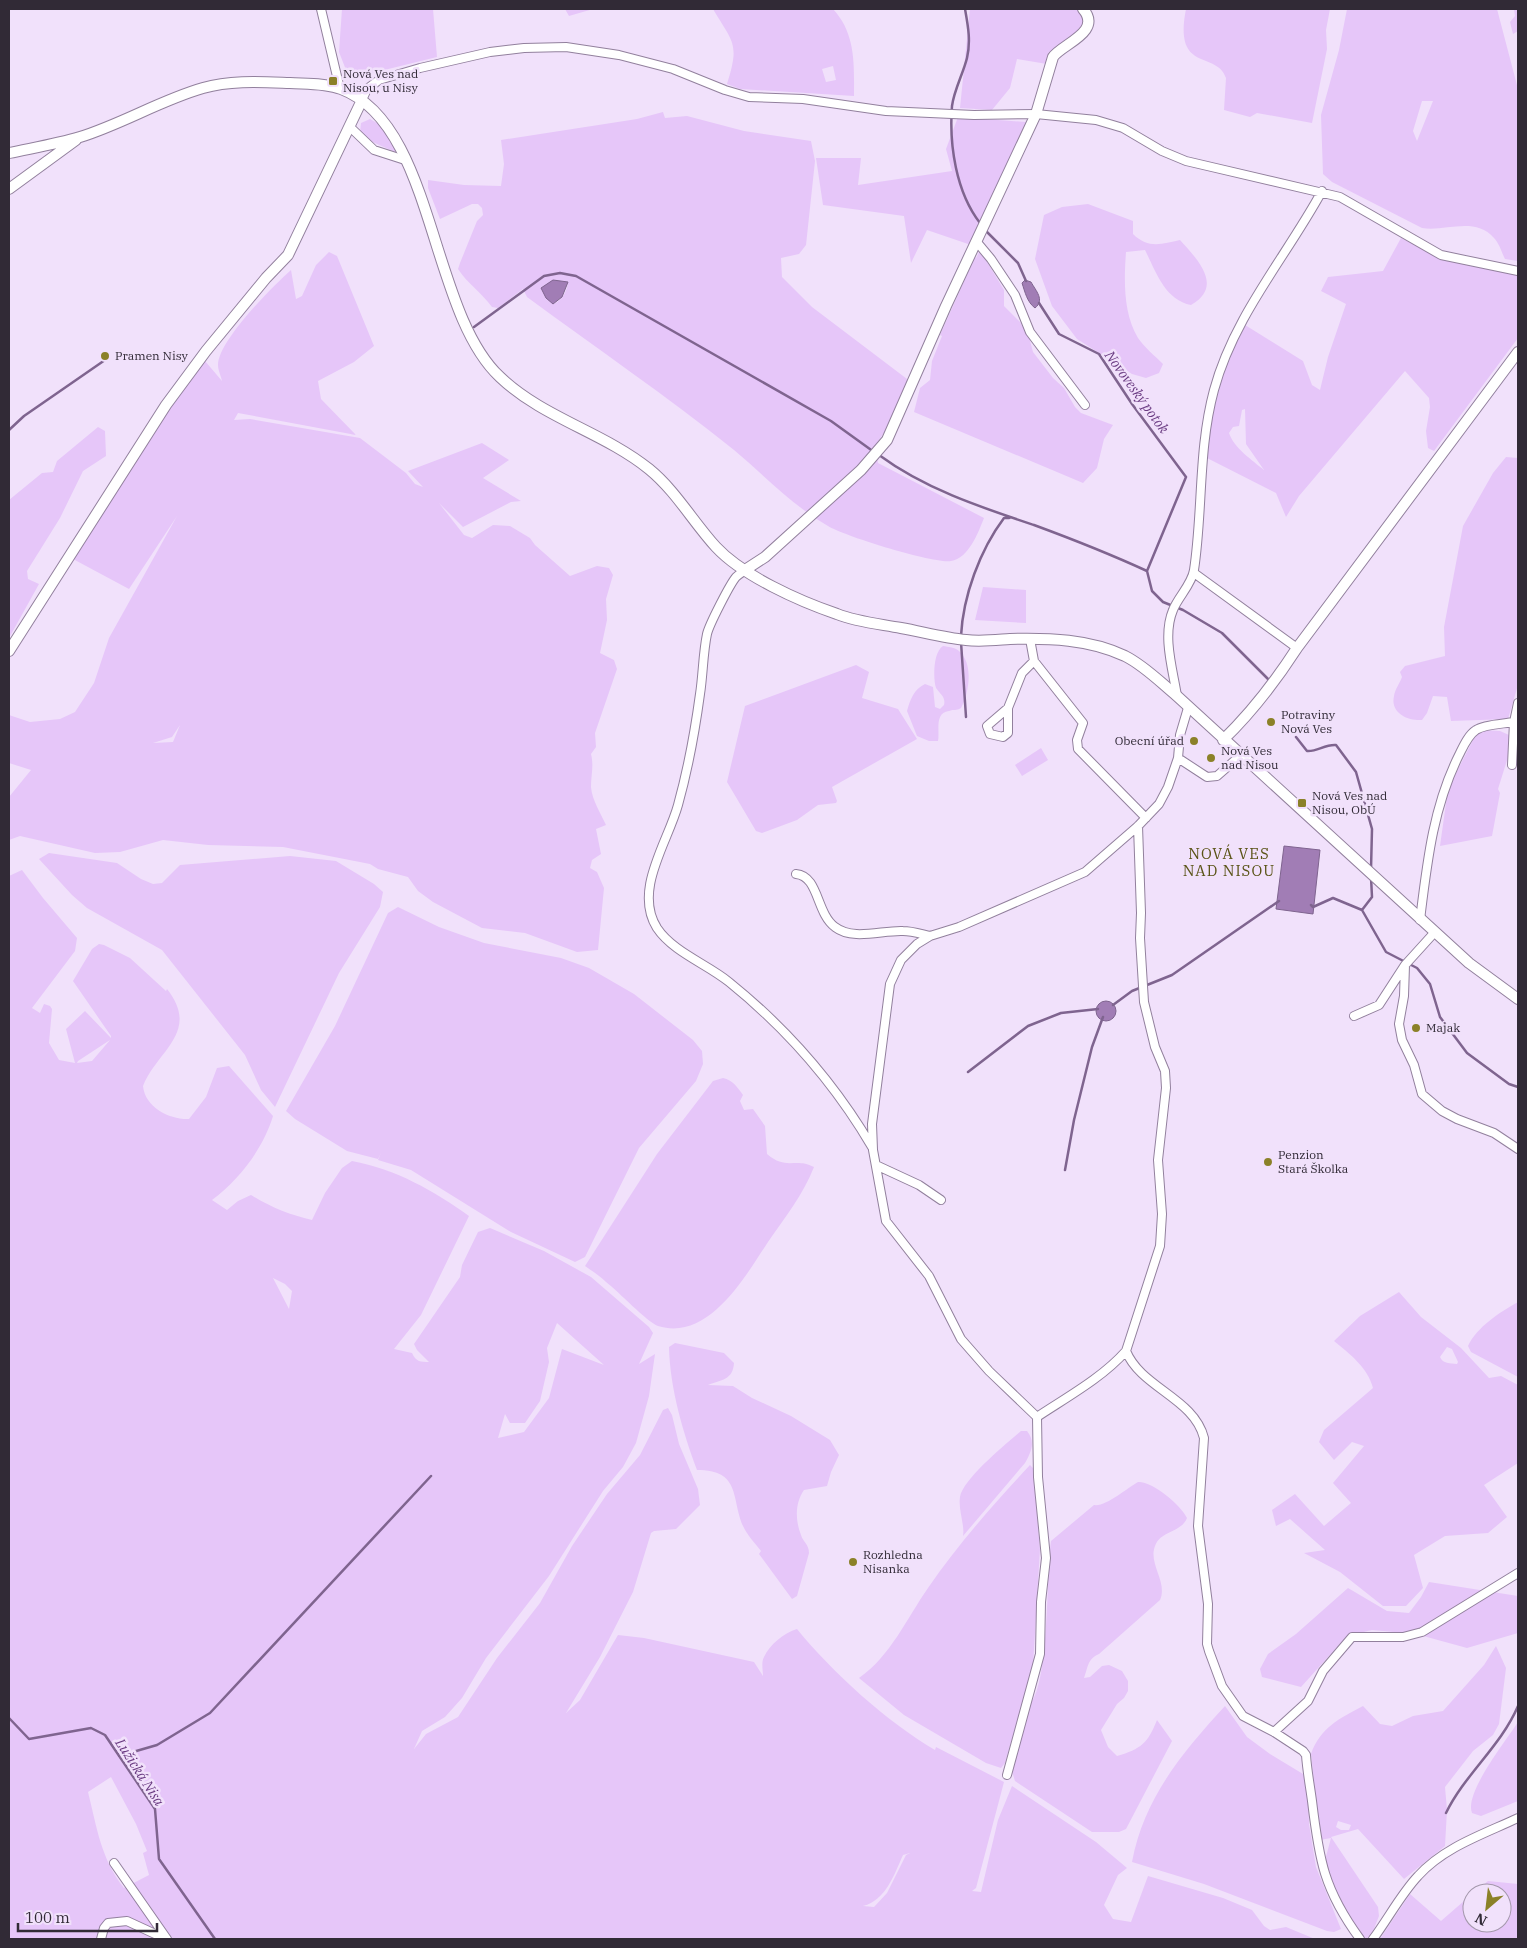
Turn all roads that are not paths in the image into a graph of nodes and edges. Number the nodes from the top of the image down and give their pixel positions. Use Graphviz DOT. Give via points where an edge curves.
graph roads {
  1 [pos="322,9"];
  2 [pos="1083,9"];
  3 [pos="340,89"];
  4 [pos="362,100"];
  5 [pos="1036,114"];
  6 [pos="350,127"];
  7 [pos="80,137"];
  8 [pos="9,153"];
  9 [pos="405,160"];
  10 [pos="9,190"];
  11 [pos="1322,191"];
  12 [pos="976,241"];
  13 [pos="1518,270"];
  14 [pos="1518,352"];
  15 [pos="1085,405"];
  16 [pos="745,570"];
  17 [pos="1194,573"];
  18 [pos="1030,639"];
  19 [pos="1297,648"];
  20 [pos="9,651"];
  21 [pos="1034,661"];
  22 [pos="1177,696"];
  23 [pos="1518,703"];
  24 [pos="1008,708"];
  25 [pos="1188,708"];
  26 [pos="1516,721"];
  27 [pos="1223,740"];
  28 [pos="1241,755"];
  29 [pos="1178,758"];
  30 [pos="1512,765"];
  31 [pos="1146,818"];
  32 [pos="1138,826"];
  33 [pos="796,874"];
  34 [pos="1420,920"];
  35 [pos="1434,932"];
  36 [pos="930,936"];
  37 [pos="1405,965"];
  38 [pos="1518,999"];
  39 [pos="1354,1016"];
  40 [pos="872,1124"];
  41 [pos="860,1127"];
  42 [pos="1518,1149"];
  43 [pos="874,1150"];
  44 [pos="878,1166"];
  45 [pos="941,1200"];
  46 [pos="1126,1351"];
  47 [pos="1037,1417"];
  48 [pos="1518,1573"];
  49 [pos="1274,1732"];
  50 [pos="1007,1775"];
  51 [pos="1518,1818"];
  52 [pos="114,1863"];
  53 [pos="101,1939"];
  54 [pos="167,1939"];
  55 [pos="1360,1939"];
  56 [pos="1373,1939"];
  1 -- 3 [label="street"];
  2 -- 5 [label="street" via="1087,16 1085,31 1053,57"];
  3 -- 4 [label="street"];
  3 -- 7 [label="street" via="259,82 204,87"];
  4 -- 5 [label="street" via="367,89 379,80 420,68 490,52 566,47 619,55 674,69 749,97 802,99 886,111"];
  4 -- 6 [label="street"];
  4 -- 9 [label="street" via="384,122"];
  5 -- 11 [label="street" via="1096,120 1123,128 1186,161"];
  5 -- 12 [label="street"];
  6 -- 9 [label="street" via="374,150"];
  6 -- 20 [label="street" via="288,255 206,351 166,405"];
  7 -- 8 [label="street"];
  7 -- 10 [label="street"];
  9 -- 16 [label="street" via="456,303 470,336 489,366 501,379 543,409 623,451 651,470 718,550"];
  11 -- 13 [label="street" via="1340,197 1441,255"];
  11 -- 17 [label="street" via="1252,304 1225,355 1214,390 1203,449"];
  12 -- 15 [label="street" via="1015,295 1034,338"];
  12 -- 16 [label="street" via="887,440 861,470 765,557"];
  14 -- 19 [label="street"];
  16 -- 18 [label="street" via="762,581 839,615 967,640"];
  16 -- 41 [label="street" via="736,577 707,633 700,694 684,780 671,827 651,879 650,904 657,928 673,944 730,982 786,1034 810,1060"];
  17 -- 19 [label="street"];
  17 -- 22 [label="street" via="1169,620"];
  18 -- 21 [label="street"];
  18 -- 22 [label="street" via="1080,642 1125,656"];
  19 -- 27 [label="street" via="1249,715"];
  21 -- 24 [label="street" via="1022,673"];
  21 -- 31 [label="street" via="1083,723 1077,740 1078,749"];
  22 -- 25 [label="street"];
  23 -- 26 [label="street"];
  25 -- 27 [label="street"];
  25 -- 29 [label="street" via="1180,735"];
  26 -- 30 [label="street"];
  26 -- 34 [label="street" via="1477,729 1454,766 1431,836"];
  27 -- 28 [label="street"];
  28 -- 29 [label="street" via="1217,776 1207,777"];
  28 -- 34 [label="street"];
  29 -- 31 [label="street" via="1159,804"];
  31 -- 32 [label="street"];
  32 -- 36 [label="street" via="1085,872 959,927"];
  32 -- 46 [label="street" via="1144,1002 1155,1047 1165,1071 1166,1088 1158,1160 1162,1214 1160,1246"];
  33 -- 36 [label="street" via="804,875 812,882 819,906 835,928 854,934 902,931"];
  34 -- 35 [label="street"];
  35 -- 37 [label="street"];
  35 -- 38 [label="street"];
  36 -- 40 [label="street" via="901,960 890,984"];
  37 -- 39 [label="street" via="1379,1005"];
  37 -- 42 [label="street" via="1400,1030 1422,1094 1442,1111 1494,1133"];
  40 -- 41 [label="street"];
  40 -- 43 [label="street"];
  41 -- 43 [label="street"];
  43 -- 44 [label="street"];
  44 -- 45 [label="street" via="919,1185"];
  44 -- 47 [label="street" via="886,1221 891,1229 929,1276 961,1339"];
  46 -- 47 [label="street" via="1099,1375"];
  46 -- 49 [label="street" via="1138,1373 1170,1395 1201,1428 1204,1438 1198,1526 1208,1604 1207,1644 1231,1701 1243,1716"];
  47 -- 50 [label="street" via="1038,1477 1046,1558 1040,1654"];
  48 -- 49 [label="street" via="1422,1632 1403,1637 1352,1637 1323,1670 1308,1702"];
  49 -- 55 [label="street" via="1306,1755 1318,1856 1342,1915"];
  51 -- 56 [label="street" via="1457,1847 1425,1868"];
  52 -- 54 [label="street"];
  53 -- 54 [label="street" via="108,1922 127,1921"];
}
